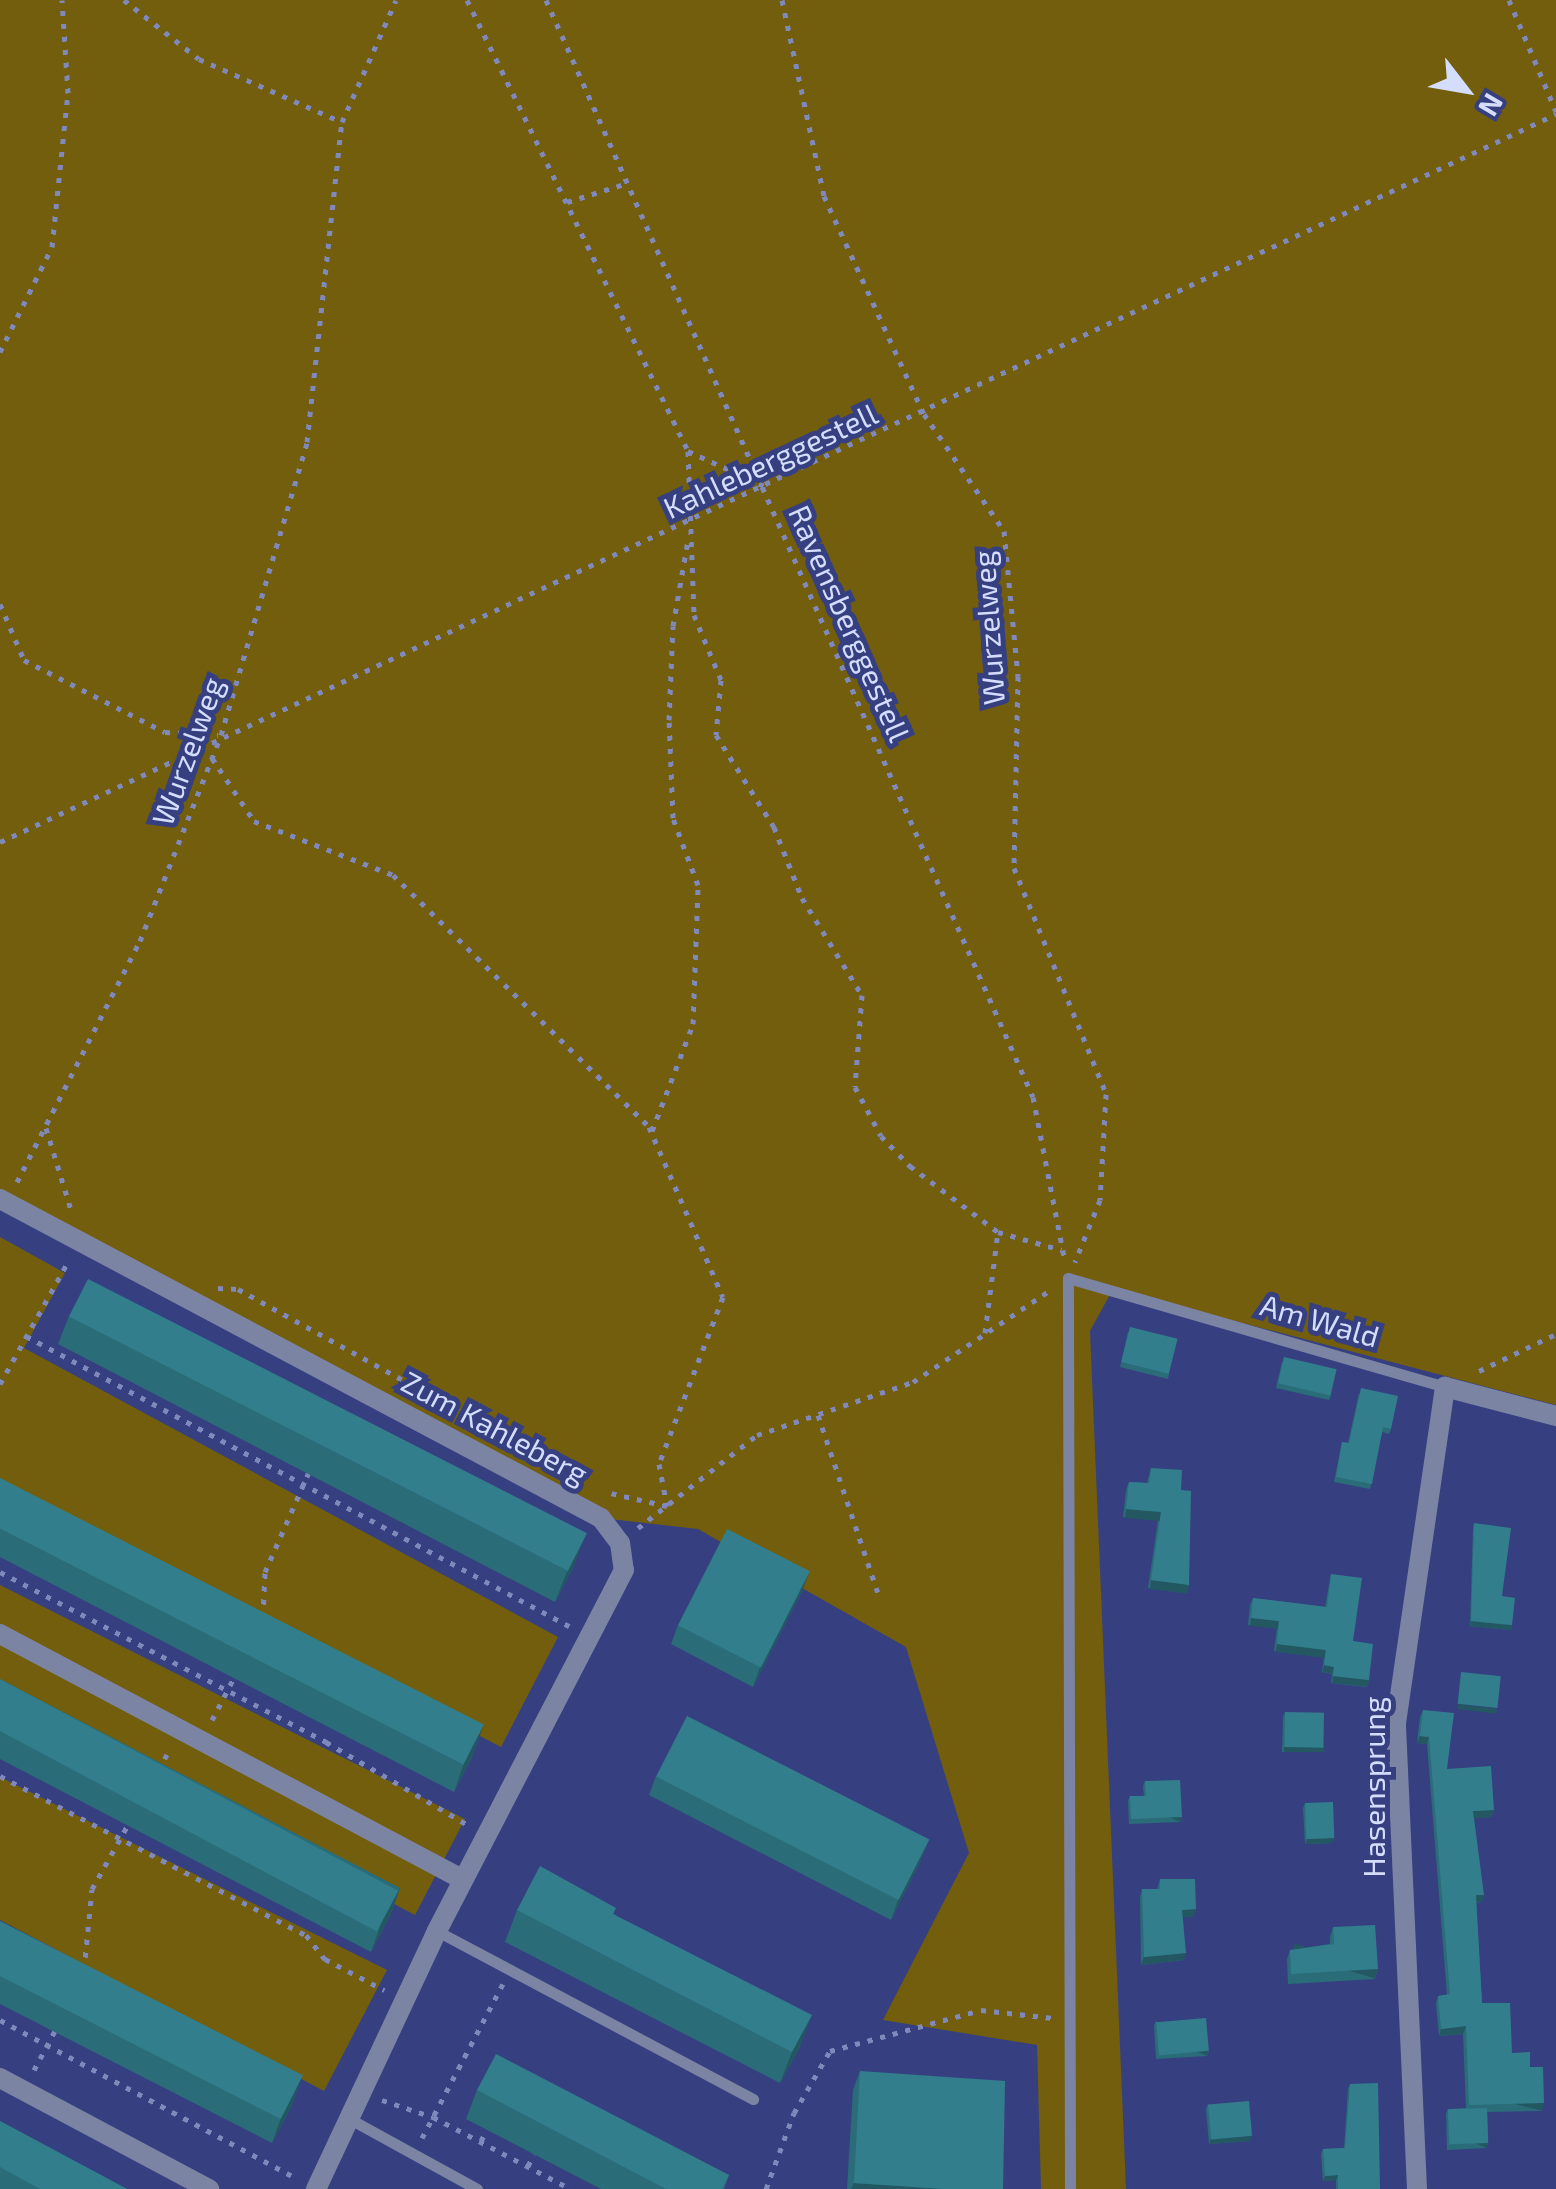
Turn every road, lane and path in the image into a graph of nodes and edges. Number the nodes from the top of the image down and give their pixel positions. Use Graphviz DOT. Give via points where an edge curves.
graph roads {
  1 [pos="62,0"];
  2 [pos="124,0"];
  3 [pos="396,0"];
  4 [pos="467,0"];
  5 [pos="546,0"];
  6 [pos="782,0"];
  7 [pos="1510,0"];
  8 [pos="1556,113"];
  9 [pos="342,122"];
  10 [pos="628,183"];
  11 [pos="566,202"];
  12 [pos="0,352"];
  13 [pos="924,414"];
  14 [pos="688,451"];
  15 [pos="766,488"];
  16 [pos="690,522"];
  17 [pos="0,604"];
  18 [pos="221,736"];
  19 [pos="212,758"];
  20 [pos="0,842"];
  21 [pos="46,1126"];
  22 [pos="651,1134"];
  23 [pos="3,1201"];
  24 [pos="998,1232"];
  25 [pos="80,1239"];
  26 [pos="1062,1250"];
  27 [pos="1068,1278"];
  28 [pos="165,1284"];
  29 [pos="984,1334"];
  30 [pos="1556,1334"];
  31 [pos="26,1336"];
  32 [pos="0,1384"];
  33 [pos="1444,1388"];
  34 [pos="818,1414"];
  35 [pos="1556,1416"];
  36 [pos="312,1465"];
  37 [pos="302,1484"];
  38 [pos="667,1506"];
  39 [pos="620,1543"];
  40 [pos="0,1572"];
  41 [pos="879,1596"];
  42 [pos="262,1626"];
  43 [pos="0,1634"];
  44 [pos="589,1637"];
  45 [pos="238,1670"];
  46 [pos="227,1691"];
  47 [pos="181,1730"];
  48 [pos="201,1740"];
  49 [pos="0,1776"];
  50 [pos="152,1781"];
  51 [pos="132,1817"];
  52 [pos="486,1834"];
  53 [pos="119,1840"];
  54 [pos="462,1879"];
  55 [pos="437,1931"];
  56 [pos="511,1970"];
  57 [pos="84,1976"];
  58 [pos="404,2000"];
  59 [pos="0,2020"];
  60 [pos="1068,2020"];
  61 [pos="59,2022"];
  62 [pos="47,2045"];
  63 [pos="0,2078"];
  64 [pos="24,2090"];
  65 [pos="360,2092"];
  66 [pos="753,2098"];
  67 [pos="434,2117"];
  68 [pos="348,2118"];
  69 [pos="487,2129"];
  70 [pos="480,2142"];
  71 [pos="414,2154"];
  72 [pos="534,2154"];
  73 [pos="528,2166"];
  74 [pos="208,2189"];
  75 [pos="316,2189"];
  76 [pos="477,2189"];
  77 [pos="571,2189"];
  78 [pos="766,2189"];
  79 [pos="1070,2189"];
  80 [pos="1417,2189"];
  1 -- 12 [label="path" via="68,93 52,247"];
  2 -- 9 [label="path" via="199,60"];
  3 -- 9 [label="path, Wurzelweg"];
  4 -- 11 [label="path"];
  5 -- 10 [label="path, Ravensberggestell"];
  6 -- 13 [label="path, Wurzelweg" via="824,196"];
  7 -- 8 [label="path"];
  8 -- 13 [label="path, Kahleberggestell"];
  9 -- 18 [label="path, Wurzelweg" via="306,442"];
  10 -- 11 [label="path"];
  10 -- 15 [label="path, Ravensberggestell"];
  11 -- 14 [label="path"];
  13 -- 15 [label="path, Kahleberggestell"];
  13 -- 27 [label="path, Wurzelweg" via="1004,530 1018,676 1014,868 1106,1094 1100,1200"];
  14 -- 15 [label="path"];
  14 -- 16 [label="path"];
  15 -- 16 [label="path, Kahleberggestell"];
  15 -- 26 [label="path, Ravensberggestell" via="1033,1097"];
  16 -- 18 [label="path, Kahleberggestell"];
  16 -- 22 [label="path" via="673,626 669,720 674,818 698,885 693,1024"];
  16 -- 24 [label="path" via="694,615 721,680 716,735 774,827 802,898 862,995 854,1087 881,1136 910,1166"];
  17 -- 18 [label="path" via="24,660 166,732"];
  18 -- 19 [label="path, Wurzelweg"];
  18 -- 20 [label="path, Kahleberggestell"];
  19 -- 21 [label="path, Wurzelweg" via="140,941"];
  19 -- 22 [label="path" via="254,820 392,875"];
  21 -- 23 [label="path, Wurzelweg"];
  21 -- 25 [label="path"];
  22 -- 38 [label="path" via="723,1297 660,1464"];
  23 -- 25 [label="street, Zum Kahleberg"];
  24 -- 26 [label="path"];
  24 -- 29 [label="path"];
  25 -- 28 [label="street, Zum Kahleberg"];
  25 -- 31 [label="path"];
  26 -- 27 [label="path, Ravensberggestell"];
  27 -- 29 [label="path"];
  27 -- 33 [label="lane, Am Wald"];
  27 -- 60 [label="lane"];
  28 -- 38 [label="path" via="238,1290 607,1492"];
  28 -- 39 [label="street, Zum Kahleberg" via="601,1518"];
  29 -- 34 [label="path" via="913,1382"];
  30 -- 33 [label="path"];
  31 -- 32 [label="path"];
  31 -- 37 [label="path"];
  33 -- 35 [label="street, Am Wald"];
  33 -- 80 [label="street, Hasensprung" via="1396,1723"];
  34 -- 38 [label="path" via="756,1435"];
  34 -- 41 [label="path"];
  36 -- 37 [label="path"];
  37 -- 42 [label="path" via="266,1572"];
  37 -- 44 [label="path"];
  38 -- 39 [label="path"];
  39 -- 44 [label="street" via="624,1570"];
  40 -- 46 [label="path"];
  43 -- 47 [label="street"];
  44 -- 52 [label="street"];
  45 -- 46 [label="path"];
  46 -- 48 [label="path"];
  46 -- 52 [label="path"];
  47 -- 48 [label="street"];
  47 -- 50 [label="path"];
  48 -- 54 [label="street"];
  49 -- 53 [label="path"];
  51 -- 53 [label="path"];
  52 -- 54 [label="street"];
  53 -- 57 [label="path" via="92,1889"];
  53 -- 58 [label="path" via="306,1935 325,1959"];
  54 -- 55 [label="street"];
  55 -- 56 [label="lane"];
  55 -- 58 [label="street"];
  56 -- 66 [label="lane"];
  56 -- 67 [label="path"];
  58 -- 65 [label="street"];
  59 -- 62 [label="path"];
  60 -- 78 [label="path" via="981,2010 830,2051 794,2113"];
  60 -- 79 [label="lane"];
  61 -- 62 [label="path"];
  62 -- 64 [label="path"];
  62 -- 75 [label="path"];
  63 -- 64 [label="street"];
  64 -- 74 [label="street"];
  65 -- 67 [label="path"];
  65 -- 68 [label="street"];
  67 -- 70 [label="path"];
  67 -- 71 [label="path"];
  68 -- 71 [label="lane"];
  68 -- 75 [label="street"];
  69 -- 70 [label="path"];
  70 -- 73 [label="path"];
  71 -- 76 [label="lane"];
  72 -- 73 [label="path"];
  73 -- 77 [label="path"];
}
